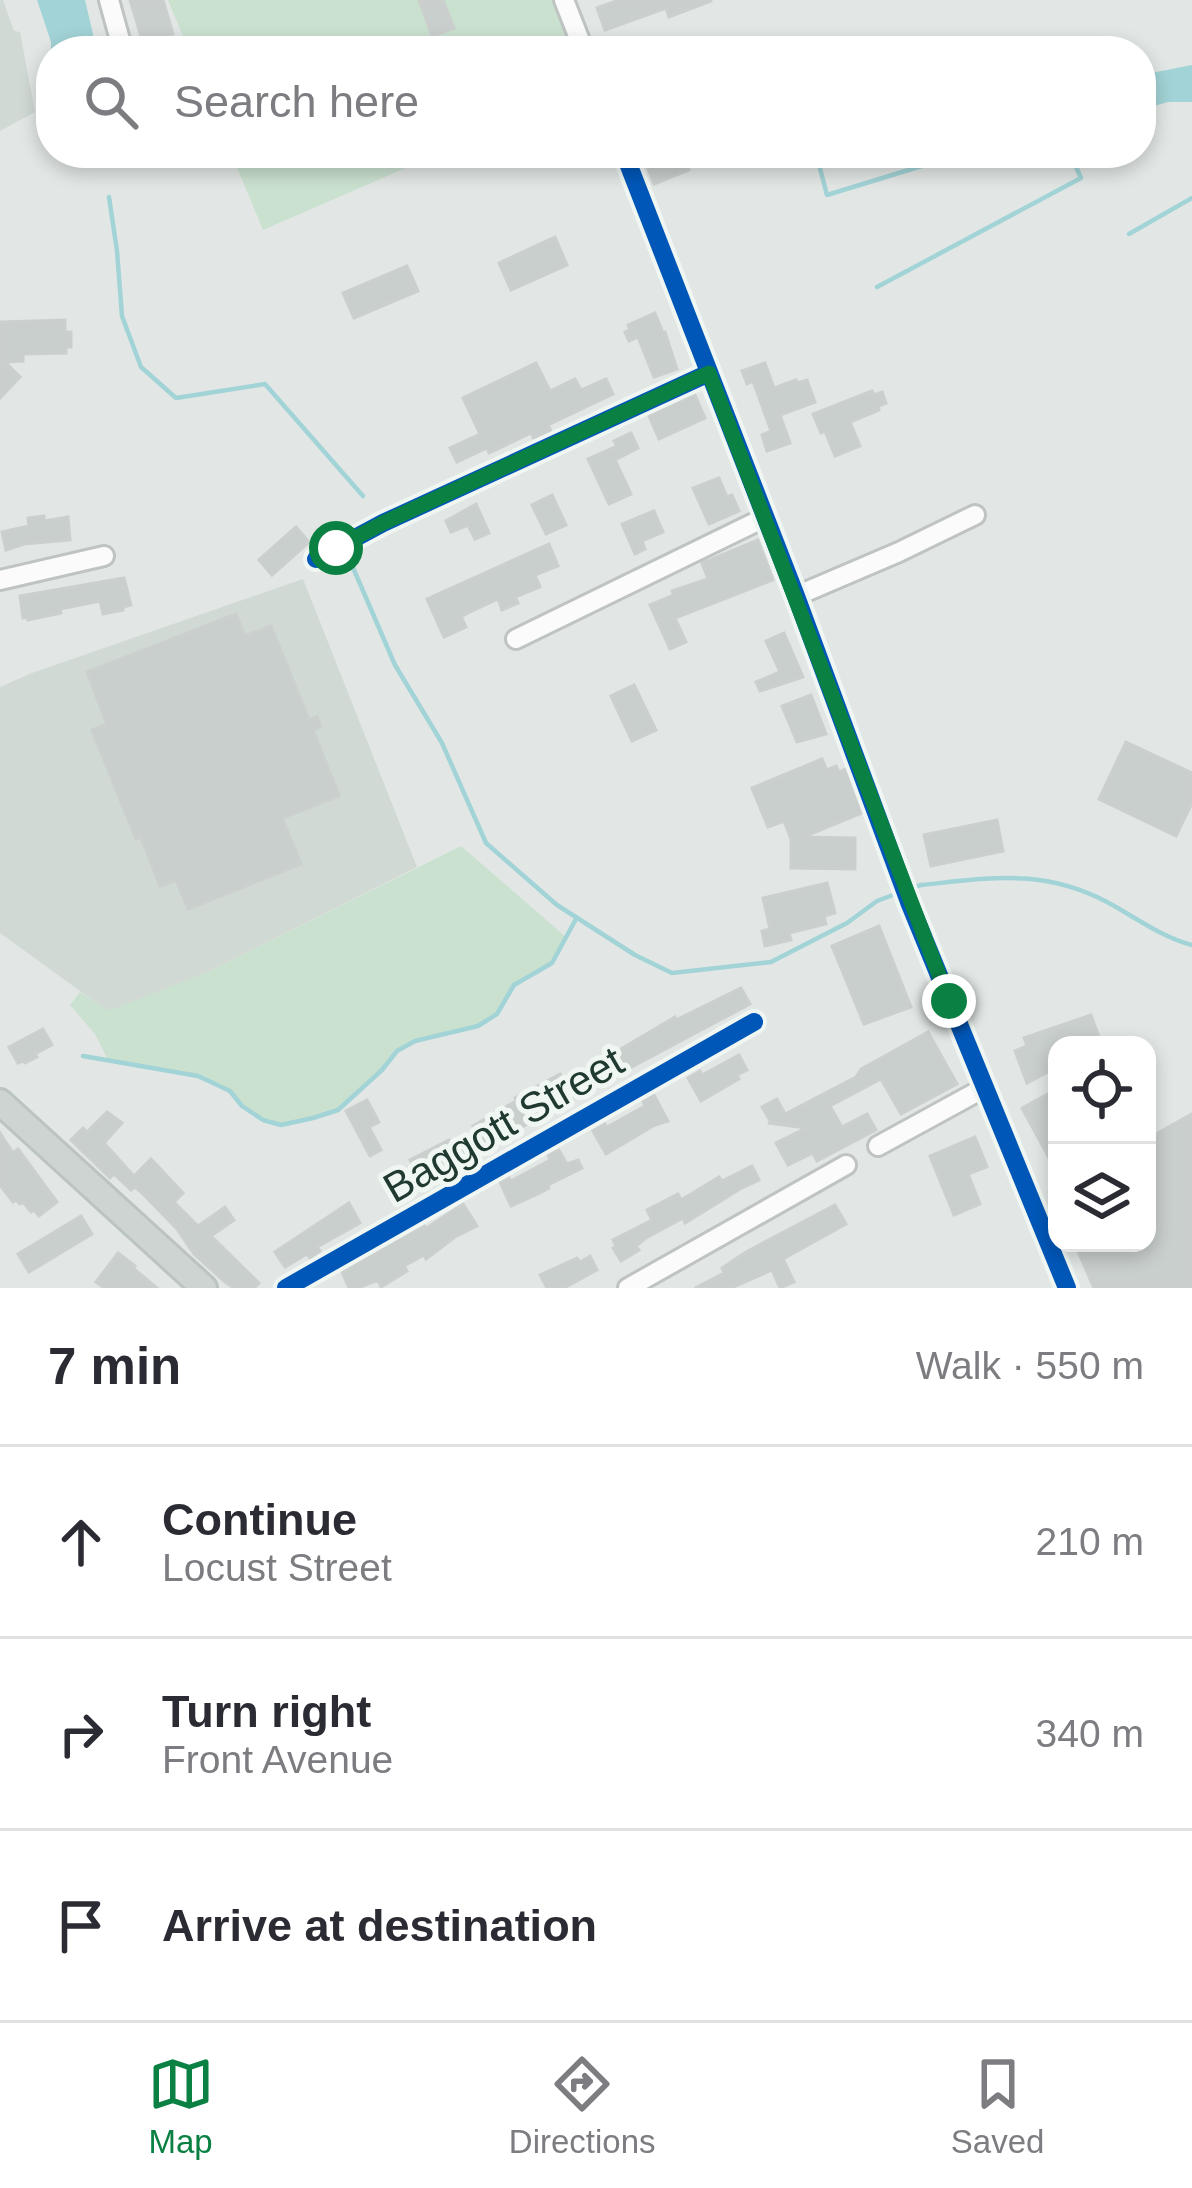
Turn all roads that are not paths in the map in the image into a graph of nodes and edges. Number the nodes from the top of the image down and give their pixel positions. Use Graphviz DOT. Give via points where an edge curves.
graph roads {
  1 [pos="109,0"];
  2 [pos="564,0"];
  3 [pos="119,36"];
  4 [pos="578,36"];
  5 [pos="630,168"];
  6 [pos="709,373"];
  7 [pos="975,515"];
  8 [pos="764,518"];
  9 [pos="104,556"];
  10 [pos="316,559"];
  11 [pos="0,580"];
  12 [pos="796,596"];
  13 [pos="516,639"];
  14 [pos="754,1022"];
  15 [pos="985,1088"];
  16 [pos="0,1102"];
  17 [pos="878,1146"];
  18 [pos="846,1166"];
  19 [pos="204,1288"];
  20 [pos="286,1288"];
  21 [pos="628,1288"];
  22 [pos="1067,1288"];
  1 -- 3 [label="street"];
  2 -- 4 [label="street"];
  5 -- 6 [label="street"];
  6 -- 8 [label="street"];
  6 -- 10 [label="street"];
  7 -- 12 [label="street"];
  8 -- 12 [label="street"];
  8 -- 13 [label="street"];
  9 -- 11 [label="street"];
  12 -- 15 [label="street"];
  14 -- 20 [label="street, Baggott Street"];
  15 -- 17 [label="street"];
  15 -- 22 [label="street"];
  16 -- 19 [label="main road"];
  18 -- 21 [label="street"];
}
